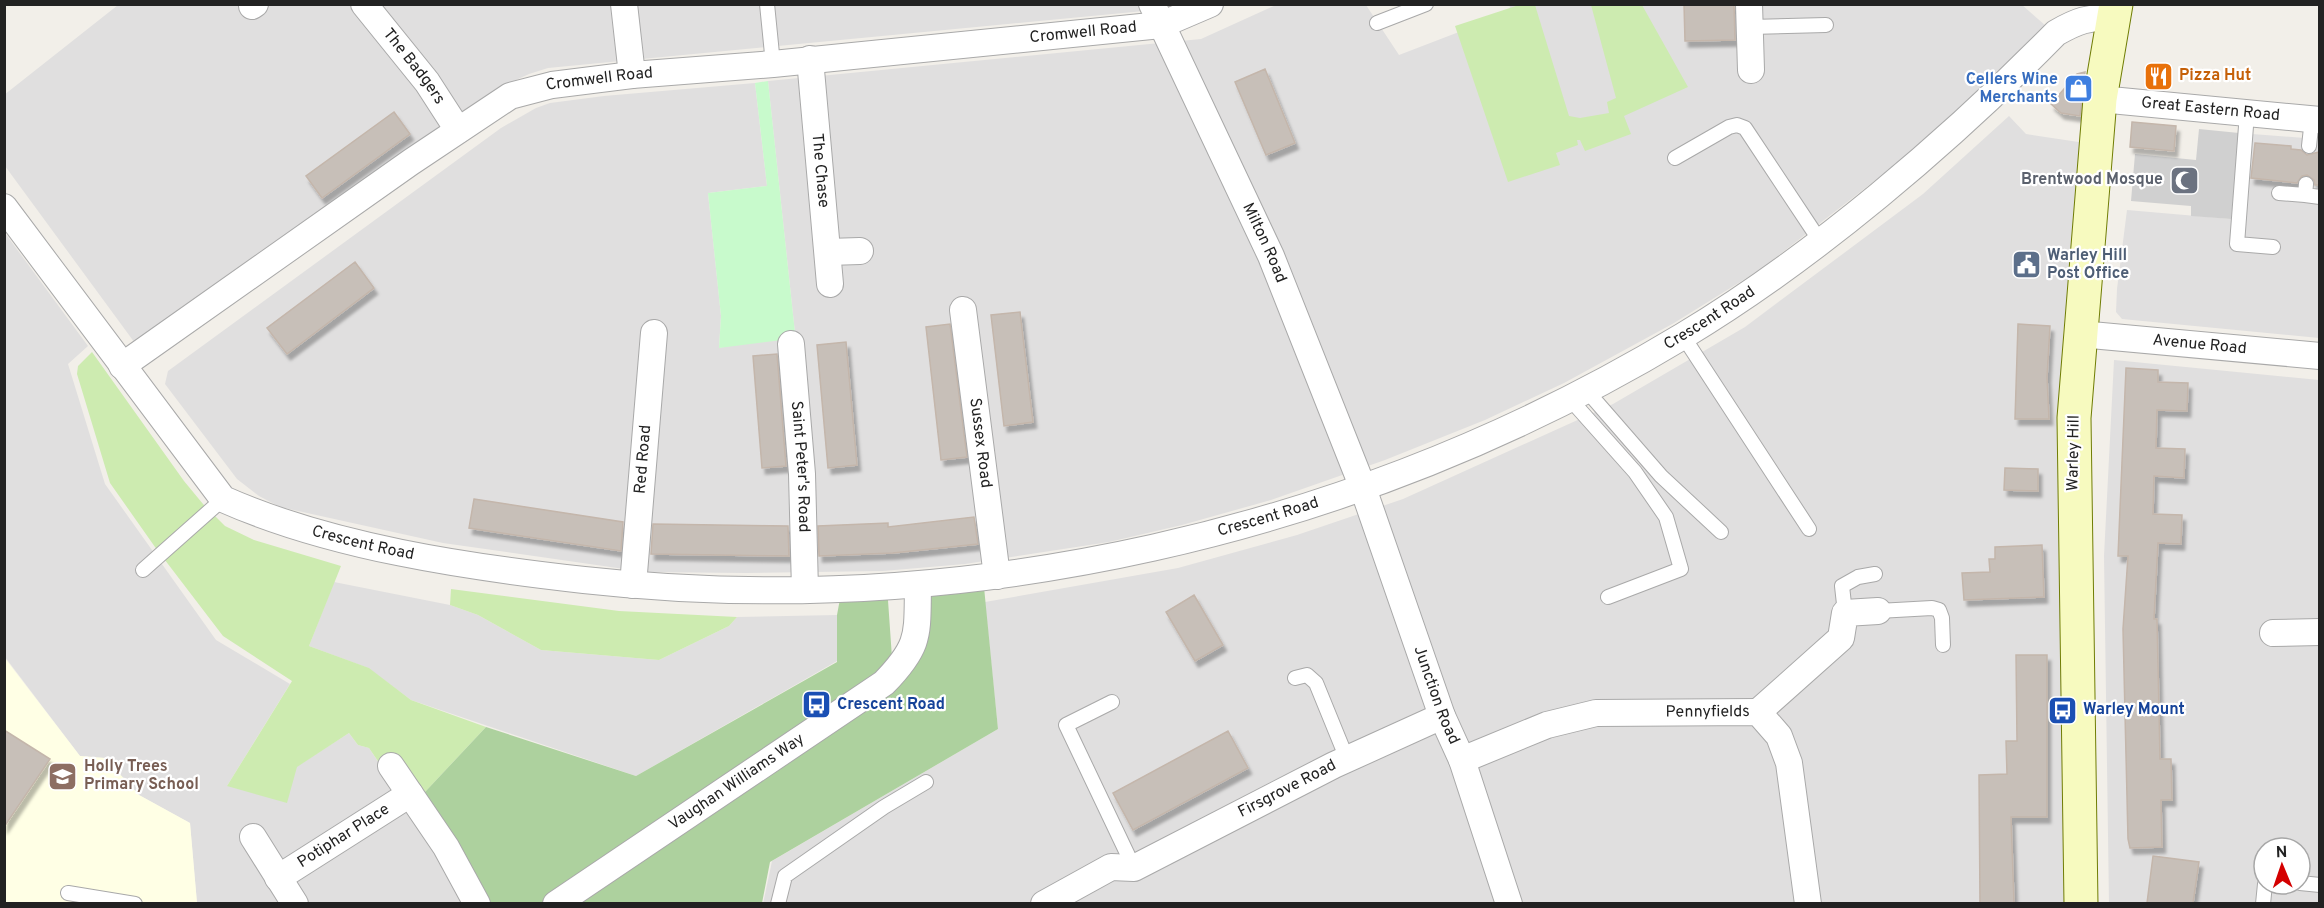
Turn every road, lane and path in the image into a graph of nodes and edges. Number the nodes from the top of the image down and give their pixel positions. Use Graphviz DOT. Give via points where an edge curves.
graph roads {
  1 [pos="364,4"];
  2 [pos="624,4"];
  3 [pos="766,4"];
  4 [pos="1210,4"];
  5 [pos="1426,4"];
  6 [pos="2115,12"];
  7 [pos="1157,15"];
  8 [pos="1749,16"];
  9 [pos="1377,23"];
  10 [pos="1826,25"];
  11 [pos="810,59"];
  12 [pos="773,64"];
  13 [pos="1751,70"];
  14 [pos="632,75"];
  15 [pos="2100,99"];
  16 [pos="2247,113"];
  17 [pos="2316,120"];
  18 [pos="458,130"];
  19 [pos="2309,146"];
  20 [pos="1675,158"];
  21 [pos="2279,193"];
  22 [pos="2319,197"];
  23 [pos="4,207"];
  24 [pos="1820,241"];
  25 [pos="2273,247"];
  26 [pos="860,251"];
  27 [pos="828,252"];
  28 [pos="830,284"];
  29 [pos="963,310"];
  30 [pos="654,333"];
  31 [pos="2080,334"];
  32 [pos="1683,336"];
  33 [pos="791,344"];
  34 [pos="2319,356"];
  35 [pos="122,366"];
  36 [pos="1579,395"];
  37 [pos="1363,488"];
  38 [pos="223,500"];
  39 [pos="1809,529"];
  40 [pos="1721,532"];
  41 [pos="143,570"];
  42 [pos="1875,574"];
  43 [pos="997,576"];
  44 [pos="633,585"];
  45 [pos="918,585"];
  46 [pos="805,590"];
  47 [pos="1608,597"];
  48 [pos="1878,611"];
  49 [pos="1845,613"];
  50 [pos="2319,632"];
  51 [pos="2273,633"];
  52 [pos="1943,645"];
  53 [pos="1294,678"];
  54 [pos="1112,702"];
  55 [pos="1758,712"];
  56 [pos="1442,716"];
  57 [pos="1347,759"];
  58 [pos="1462,760"];
  59 [pos="391,766"];
  60 [pos="926,782"];
  61 [pos="410,795"];
  62 [pos="253,837"];
  63 [pos="1134,868"];
  64 [pos="278,878"];
  65 [pos="68,893"];
  66 [pos="115,902"];
  67 [pos="135,903"];
  68 [pos="295,903"];
  69 [pos="477,903"];
  70 [pos="556,903"];
  71 [pos="778,903"];
  72 [pos="1044,903"];
  73 [pos="1509,903"];
  74 [pos="1808,903"];
  75 [pos="2081,903"];
  1 -- 18 [label="street, The Badgers" via="427,82"];
  2 -- 14 [label="street"];
  3 -- 12 [label="lane"];
  4 -- 7 [label="street, Cromwell Road"];
  5 -- 9 [label="lane"];
  6 -- 15 [label="main road, Warley Hill"];
  6 -- 24 [label="street, Crescent Road" via="2076,21 2056,33 1901,177"];
  7 -- 11 [label="street, Cromwell Road"];
  7 -- 37 [label="street, Milton Road" via="1271,256"];
  8 -- 10 [label="lane"];
  8 -- 13 [label="street"];
  11 -- 12 [label="street, Cromwell Road"];
  11 -- 27 [label="street, The Chase"];
  12 -- 14 [label="street, Cromwell Road"];
  14 -- 18 [label="street, Cromwell Road" via="552,85 510,96"];
  15 -- 16 [label="street, Great Eastern Road"];
  15 -- 31 [label="main road, Warley Hill"];
  16 -- 17 [label="street, Great Eastern Road"];
  16 -- 25 [label="lane" via="2236,244"];
  17 -- 19 [label="lane"];
  18 -- 35 [label="street, Cromwell Road"];
  20 -- 24 [label="lane" via="1729,126 1745,128"];
  21 -- 22 [label="lane" via="2305,190"];
  23 -- 35 [label="street, Crescent Road"];
  24 -- 32 [label="street, Crescent Road"];
  26 -- 27 [label="street"];
  27 -- 28 [label="street, The Chase"];
  29 -- 43 [label="street, Sussex Road"];
  30 -- 44 [label="street, Red Road"];
  31 -- 34 [label="street, Avenue Road"];
  31 -- 75 [label="main road, Warley Hill" via="2073,493"];
  32 -- 36 [label="street, Crescent Road"];
  32 -- 39 [label="lane"];
  33 -- 46 [label="street, Saint Peter's Road" via="802,474"];
  35 -- 38 [label="street, Crescent Road"];
  36 -- 37 [label="street, Crescent Road" via="1515,426"];
  36 -- 40 [label="lane"];
  36 -- 47 [label="lane" via="1666,517 1681,569"];
  37 -- 43 [label="street, Crescent Road" via="1194,540"];
  37 -- 56 [label="street, Junction Road"];
  38 -- 41 [label="lane"];
  38 -- 44 [label="street, Crescent Road" via="267,519 448,562"];
  42 -- 49 [label="lane" via="1842,586"];
  43 -- 45 [label="street, Crescent Road"];
  44 -- 46 [label="street, Crescent Road"];
  45 -- 46 [label="street, Crescent Road"];
  45 -- 70 [label="street, Vaughan Williams Way" via="917,639 906,661 884,683"];
  48 -- 49 [label="street"];
  48 -- 52 [label="lane" via="1939,610"];
  49 -- 55 [label="street" via="1841,638"];
  50 -- 51 [label="street"];
  53 -- 57 [label="lane" via="1307,675 1316,683"];
  54 -- 63 [label="lane" via="1066,725"];
  55 -- 58 [label="street, Pennyfields" via="1596,713 1547,725"];
  55 -- 74 [label="street, Pennyfields" via="1779,736 1789,763"];
  56 -- 57 [label="street, Firsgrove Road"];
  56 -- 58 [label="street, Junction Road"];
  57 -- 63 [label="street, Firsgrove Road"];
  58 -- 73 [label="street, Junction Road"];
  59 -- 61 [label="street"];
  60 -- 71 [label="lane" via="785,876"];
  61 -- 64 [label="street, Potiphar Place"];
  61 -- 69 [label="street" via="446,847"];
  62 -- 64 [label="street"];
  63 -- 72 [label="street" via="1111,867"];
  64 -- 68 [label="street"];
  65 -- 66 [label="lane"];
  66 -- 67 [label="lane"];
}
